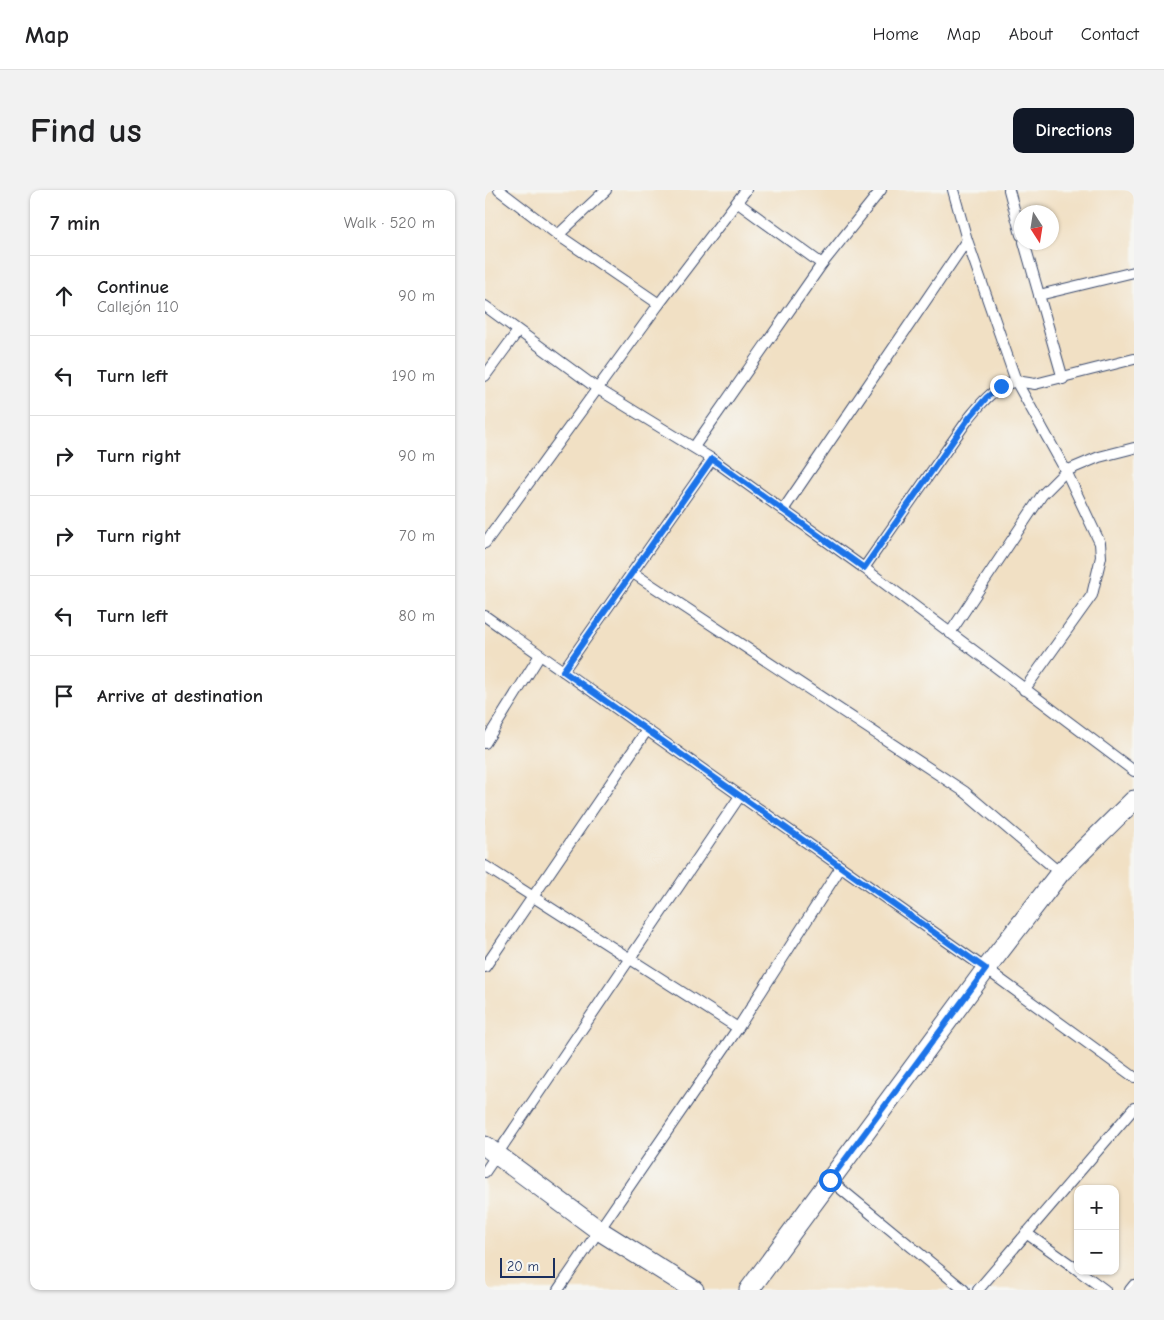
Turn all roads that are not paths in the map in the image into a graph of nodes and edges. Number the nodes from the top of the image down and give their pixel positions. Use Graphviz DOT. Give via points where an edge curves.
graph roads {
  1 [pos="499,190"];
  2 [pos="606,190"];
  3 [pos="746,190"];
  4 [pos="881,190"];
  5 [pos="953,190"];
  6 [pos="1009,190"];
  7 [pos="737,203"];
  8 [pos="1014,209"];
  9 [pos="557,235"];
  10 [pos="967,240"];
  11 [pos="1026,250"];
  12 [pos="822,264"];
  13 [pos="1134,272"];
  14 [pos="1039,295"];
  15 [pos="659,304"];
  16 [pos="485,306"];
  17 [pos="518,331"];
  18 [pos="1134,359"];
  19 [pos="485,376"];
  20 [pos="1063,379"];
  21 [pos="1016,381"];
  22 [pos="598,390"];
  23 [pos="694,447"];
  24 [pos="1134,448"];
  25 [pos="712,459"];
  26 [pos="1066,471"];
  27 [pos="783,510"];
  28 [pos="485,544"];
  29 [pos="864,568"];
  30 [pos="633,573"];
  31 [pos="485,616"];
  32 [pos="950,633"];
  33 [pos="541,655"];
  34 [pos="563,671"];
  35 [pos="1024,690"];
  36 [pos="647,730"];
  37 [pos="485,743"];
  38 [pos="1134,770"];
  39 [pos="740,796"];
  40 [pos="1134,800"];
  41 [pos="485,866"];
  42 [pos="841,866"];
  43 [pos="1060,873"];
  44 [pos="534,898"];
  45 [pos="629,958"];
  46 [pos="485,967"];
  47 [pos="986,969"];
  48 [pos="738,1028"];
  49 [pos="1134,1077"];
  50 [pos="1134,1108"];
  51 [pos="491,1150"];
  52 [pos="485,1172"];
  53 [pos="830,1180"];
  54 [pos="600,1231"];
  55 [pos="1026,1233"];
  56 [pos="1074,1268"];
  57 [pos="1084,1275"];
  58 [pos="1134,1285"];
  59 [pos="558,1290"];
  60 [pos="694,1290"];
  61 [pos="749,1290"];
  62 [pos="964,1290"];
  63 [pos="978,1290"];
  64 [pos="1105,1290"];
  65 [pos="1130,1290"];
  1 -- 9 [label="lane"];
  2 -- 9 [label="lane"];
  3 -- 7 [label="lane"];
  4 -- 12 [label="lane"];
  5 -- 10 [label="lane"];
  6 -- 8 [label="lane"];
  7 -- 12 [label="lane"];
  7 -- 15 [label="lane"];
  9 -- 15 [label="lane"];
  10 -- 21 [label="lane"];
  10 -- 27 [label="lane"];
  11 -- 14 [label="lane"];
  12 -- 23 [label="lane"];
  13 -- 14 [label="lane"];
  14 -- 20 [label="lane"];
  15 -- 22 [label="lane"];
  16 -- 17 [label="lane"];
  17 -- 19 [label="lane"];
  17 -- 22 [label="lane"];
  18 -- 20 [label="lane"];
  20 -- 21 [label="lane" via="1035,384"];
  21 -- 26 [label="lane"];
  21 -- 29 [label="lane" via="1001,386 987,397 969,418"];
  22 -- 23 [label="lane"];
  22 -- 28 [label="lane"];
  23 -- 25 [label="lane"];
  24 -- 26 [label="lane" via="1099,457"];
  25 -- 27 [label="lane"];
  25 -- 30 [label="lane"];
  26 -- 32 [label="lane" via="1042,495"];
  26 -- 35 [label="lane" via="1100,543 1098,574 1092,596"];
  27 -- 29 [label="lane"];
  29 -- 32 [label="lane"];
  30 -- 34 [label="lane"];
  30 -- 43 [label="lane" via="965,792"];
  31 -- 33 [label="lane"];
  32 -- 35 [label="lane"];
  33 -- 34 [label="lane"];
  33 -- 37 [label="lane"];
  34 -- 36 [label="lane"];
  35 -- 38 [label="lane"];
  36 -- 39 [label="lane"];
  36 -- 44 [label="lane"];
  39 -- 42 [label="lane"];
  39 -- 45 [label="lane"];
  40 -- 43 [label="street"];
  41 -- 44 [label="lane"];
  42 -- 47 [label="lane"];
  42 -- 48 [label="lane"];
  43 -- 47 [label="street"];
  44 -- 45 [label="lane"];
  44 -- 46 [label="lane"];
  45 -- 48 [label="lane"];
  45 -- 51 [label="lane"];
  47 -- 49 [label="lane"];
  47 -- 53 [label="street"];
  48 -- 54 [label="lane"];
  50 -- 55 [label="lane"];
  51 -- 52 [label="lane"];
  51 -- 54 [label="street"];
  53 -- 61 [label="street"];
  53 -- 62 [label="lane"];
  54 -- 59 [label="lane"];
  54 -- 60 [label="street"];
  55 -- 56 [label="lane"];
  55 -- 63 [label="lane"];
  57 -- 64 [label="lane"];
  58 -- 65 [label="lane"];
}
